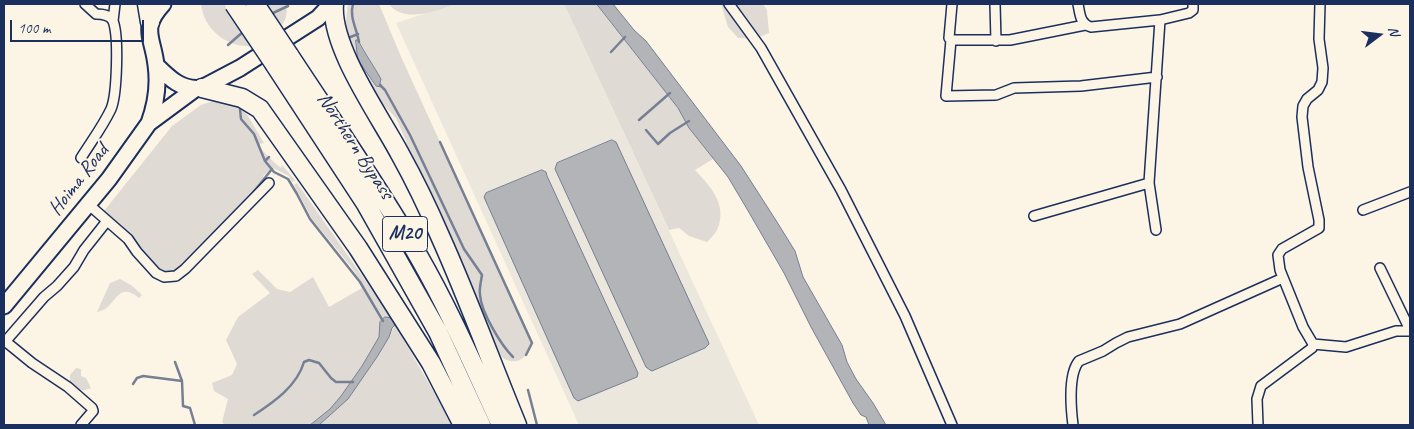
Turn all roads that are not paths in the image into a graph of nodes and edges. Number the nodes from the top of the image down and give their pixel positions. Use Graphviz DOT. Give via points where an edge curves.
graph roads {
  1 [pos="86,4"];
  2 [pos="115,4"];
  3 [pos="147,4"];
  4 [pos="163,4"];
  5 [pos="234,4"];
  6 [pos="255,4"];
  7 [pos="332,4"];
  8 [pos="729,4"];
  9 [pos="952,4"];
  10 [pos="995,4"];
  11 [pos="1078,4"];
  12 [pos="1193,4"];
  13 [pos="1320,4"];
  14 [pos="1160,20"];
  15 [pos="113,21"];
  16 [pos="150,22"];
  17 [pos="1085,25"];
  18 [pos="951,40"];
  19 [pos="996,41"];
  20 [pos="282,60"];
  21 [pos="156,64"];
  22 [pos="1157,77"];
  23 [pos="198,89"];
  24 [pos="149,123"];
  25 [pos="81,158"];
  26 [pos="268,183"];
  27 [pos="1149,183"];
  28 [pos="1410,192"];
  29 [pos="88,204"];
  30 [pos="1363,210"];
  31 [pos="1034,216"];
  32 [pos="107,221"];
  33 [pos="1156,230"];
  34 [pos="1380,268"];
  35 [pos="1283,278"];
  36 [pos="4,306"];
  37 [pos="1410,330"];
  38 [pos="5,342"];
  39 [pos="1313,344"];
  40 [pos="81,425"];
  41 [pos="463,425"];
  42 [pos="481,425"];
  43 [pos="501,425"];
  44 [pos="517,425"];
  45 [pos="952,425"];
  46 [pos="1073,425"];
  47 [pos="1258,425"];
  1 -- 15 [label="street" via="96,14"];
  2 -- 15 [label="street"];
  3 -- 16 [label="highway"];
  4 -- 16 [label="main road"];
  5 -- 20 [label="highway, Northern Bypass / M20, bridge"];
  6 -- 20 [label="highway, Northern Bypass / M20, bridge"];
  7 -- 23 [label="main road, Hoima Road" via="318,18 240,68"];
  7 -- 44 [label="highway" via="339,41 401,155 440,236"];
  8 -- 45 [label="street" via="761,48 841,190 905,316"];
  9 -- 18 [label="street"];
  10 -- 19 [label="street"];
  11 -- 17 [label="street"];
  12 -- 14 [label="street" via="1189,13"];
  13 -- 35 [label="street" via="1322,82 1303,106 1302,118 1319,228 1282,249 1278,255"];
  14 -- 17 [label="street"];
  14 -- 22 [label="street"];
  15 -- 25 [label="street" via="117,58 111,108"];
  16 -- 21 [label="main road" via="150,40"];
  17 -- 19 [label="street"];
  18 -- 19 [label="street"];
  18 -- 22 [label="street" via="946,96"];
  20 -- 42 [label="highway, Northern Bypass / M20" via="438,332"];
  20 -- 43 [label="highway, Northern Bypass / M20" via="380,192 454,324"];
  21 -- 23 [label="main road" via="177,84"];
  21 -- 24 [label="main road" via="157,93"];
  22 -- 27 [label="street"];
  23 -- 24 [label="main road, Hoima Road"];
  23 -- 41 [label="highway" via="242,98 260,109 363,256 431,363"];
  24 -- 29 [label="main road, Hoima Road"];
  26 -- 32 [label="street" via="176,276 164,278 156,273 128,239"];
  27 -- 31 [label="street"];
  27 -- 33 [label="street"];
  28 -- 30 [label="street"];
  29 -- 32 [label="street"];
  29 -- 36 [label="main road, Hoima Road"];
  32 -- 38 [label="street" via="74,267"];
  34 -- 37 [label="street"];
  35 -- 39 [label="street"];
  35 -- 46 [label="street" via="1180,324 1128,337 1078,361 1073,377"];
  37 -- 39 [label="street" via="1396,331 1346,347"];
  38 -- 40 [label="street" via="92,408"];
  39 -- 47 [label="street" via="1261,386 1257,398"];
}
